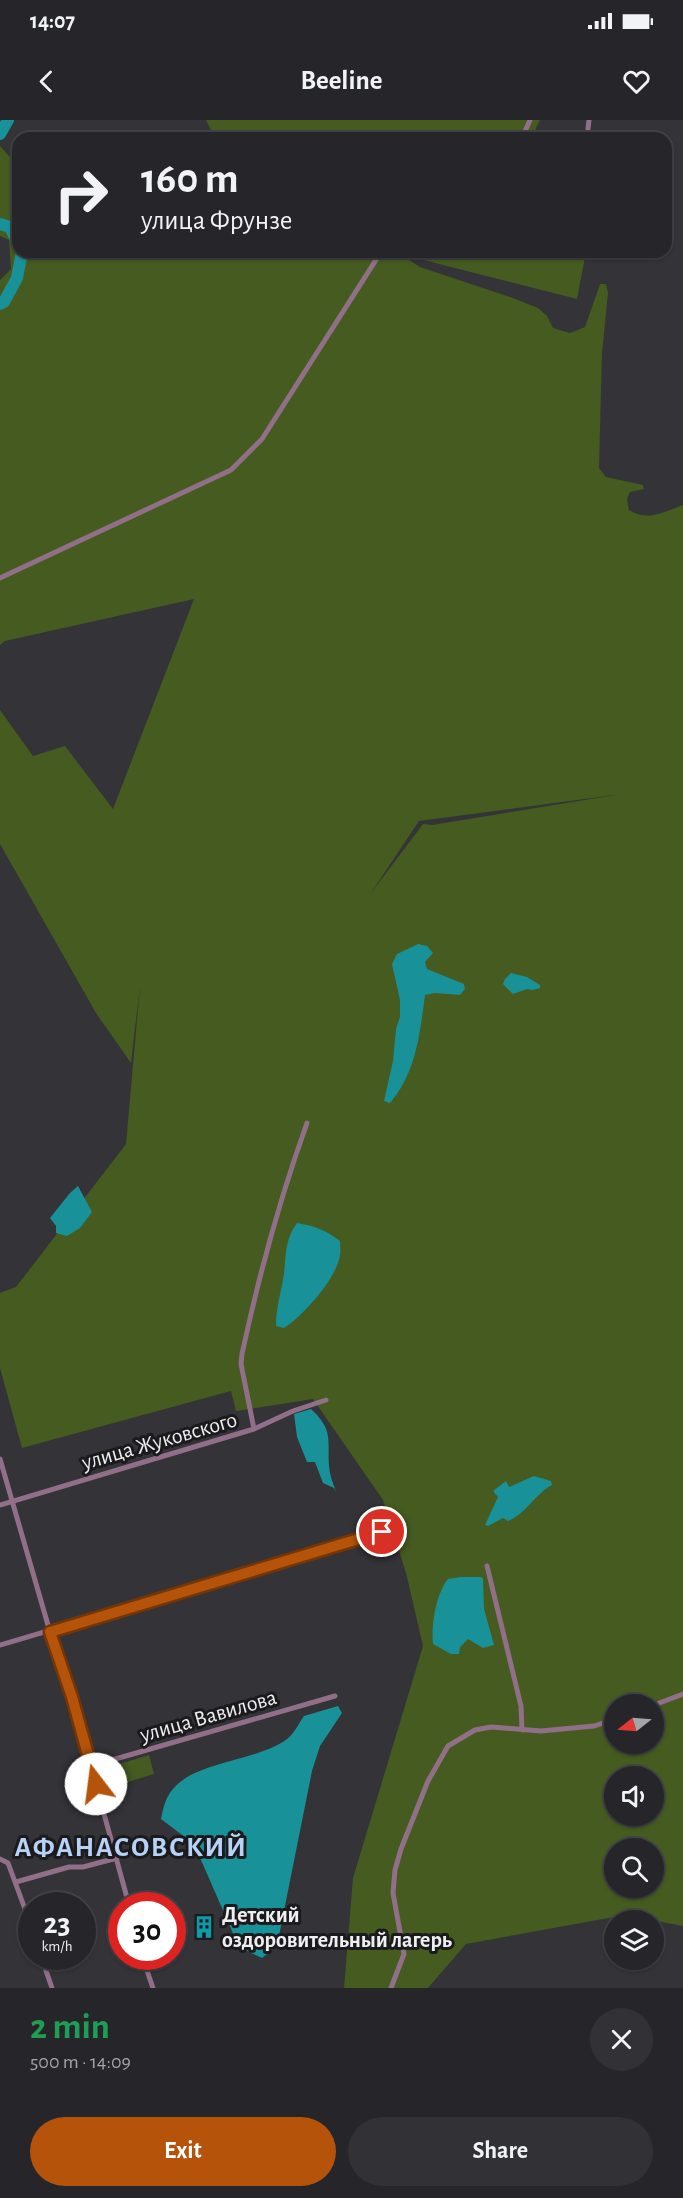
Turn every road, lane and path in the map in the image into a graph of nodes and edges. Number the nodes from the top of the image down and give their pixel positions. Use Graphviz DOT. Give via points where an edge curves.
graph roads {
  1 [pos="377,258"];
  2 [pos="0,578"];
  3 [pos="308,1123"];
  4 [pos="326,1400"];
  5 [pos="254,1429"];
  6 [pos="0,1460"];
  7 [pos="13,1501"];
  8 [pos="0,1505"];
  9 [pos="382,1532"];
  10 [pos="487,1566"];
  11 [pos="50,1632"];
  12 [pos="0,1645"];
  13 [pos="683,1694"];
  14 [pos="334,1696"];
  15 [pos="664,1701"];
  16 [pos="604,1722"];
  17 [pos="522,1730"];
  18 [pos="91,1766"];
  19 [pos="117,1858"];
  20 [pos="0,1859"];
  21 [pos="16,1882"];
  22 [pos="19,1892"];
  23 [pos="126,1892"];
  24 [pos="45,1970"];
  25 [pos="147,1970"];
  26 [pos="51,1988"];
  27 [pos="153,1988"];
  28 [pos="391,1988"];
  1 -- 2 [label="street" via="262,439 231,470"];
  3 -- 5 [label="street" via="257,1283 242,1353"];
  4 -- 5 [label="street, улица Жуковского"];
  5 -- 7 [label="street, улица Жуковского"];
  6 -- 7 [label="street"];
  7 -- 8 [label="street, улица Жуковского"];
  7 -- 11 [label="street"];
  9 -- 11 [label="street"];
  10 -- 17 [label="street" via="521,1706"];
  11 -- 12 [label="street"];
  11 -- 18 [label="street"];
  13 -- 15 [label="street"];
  14 -- 18 [label="street, улица Вавилова"];
  16 -- 17 [label="street"];
  17 -- 28 [label="street" via="475,1730 448,1746 438,1760 395,1870 393,1893 404,1954"];
  18 -- 19 [label="street"];
  19 -- 21 [label="street"];
  19 -- 23 [label="street"];
  20 -- 21 [label="street" via="8,1863"];
  21 -- 22 [label="street"];
  24 -- 26 [label="street"];
  25 -- 27 [label="street"];
}
